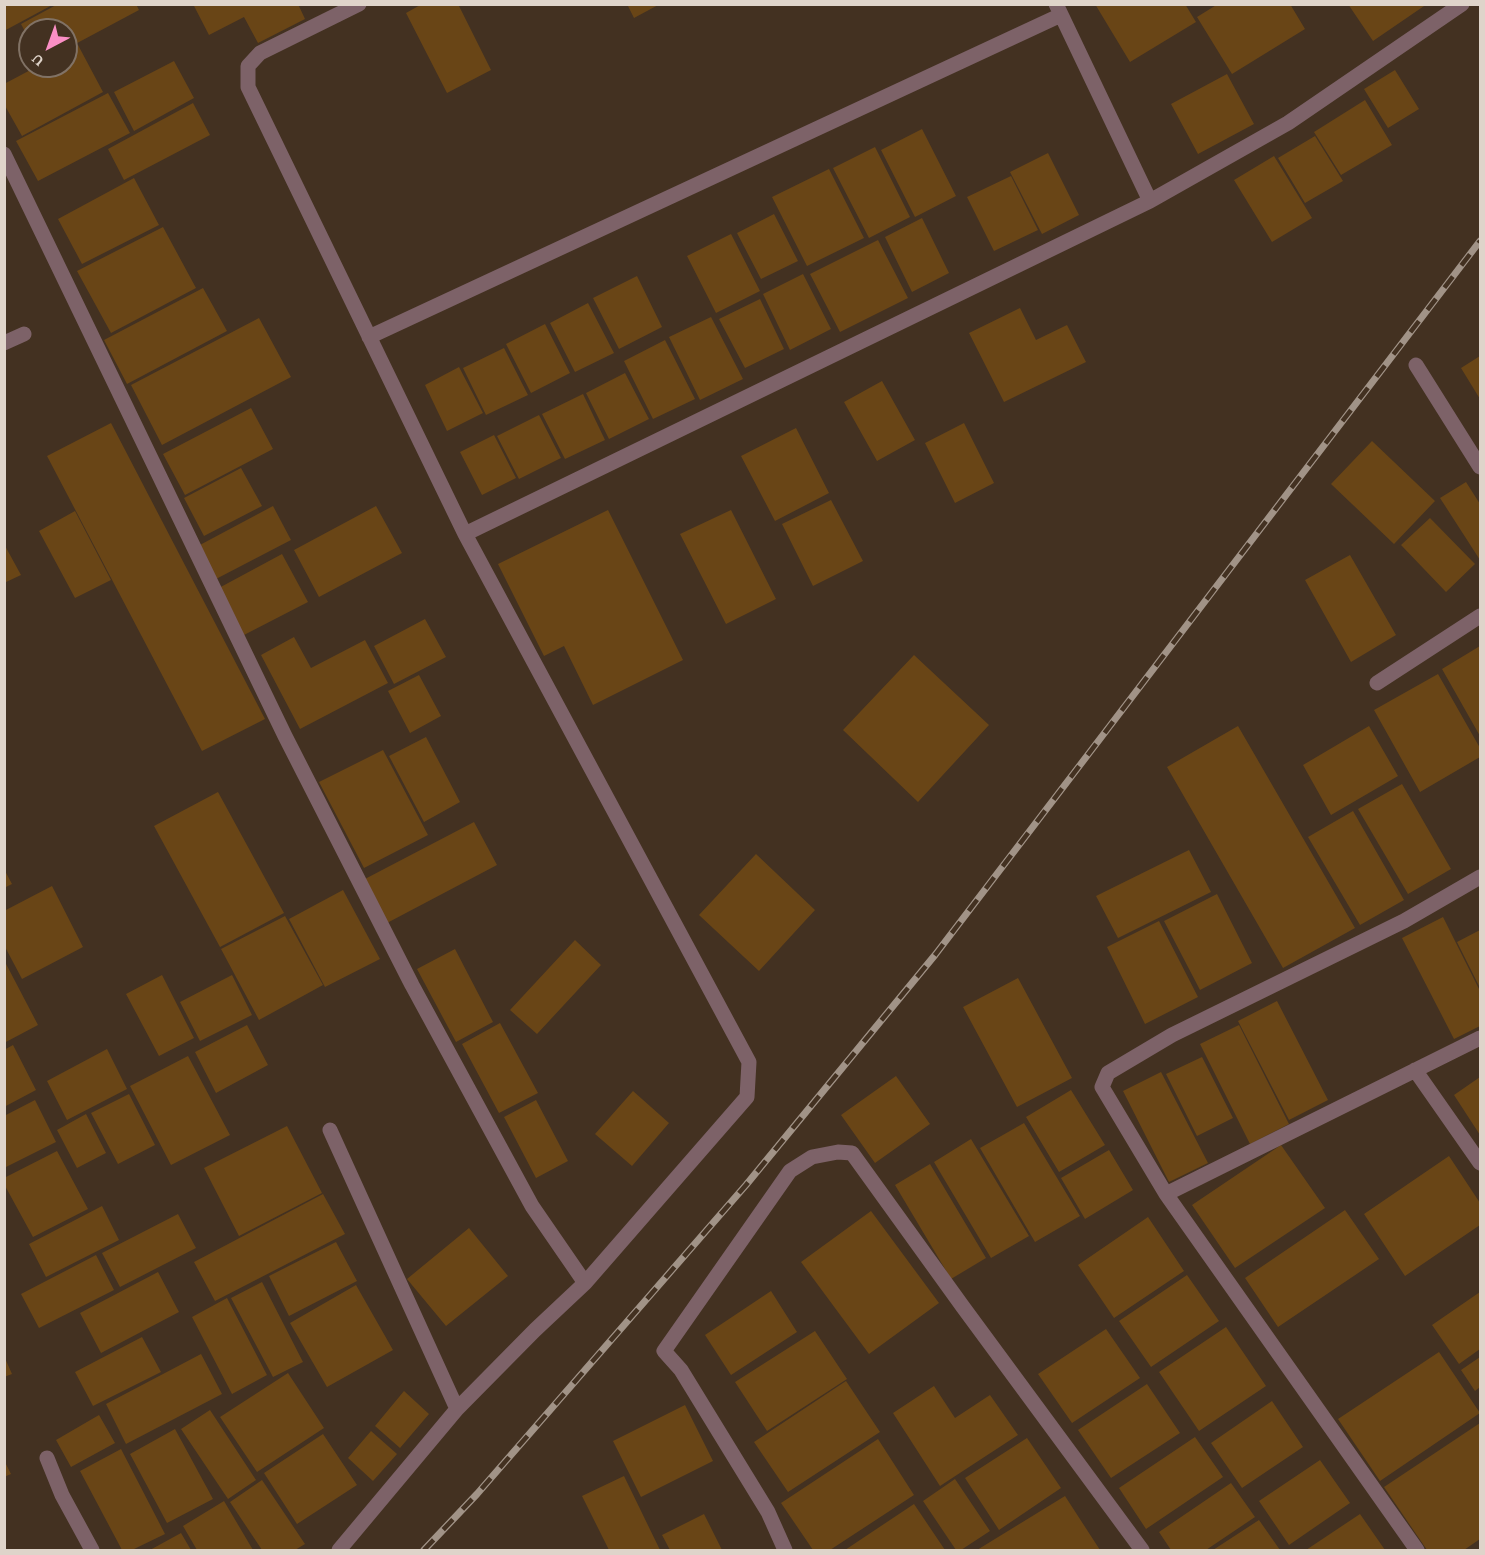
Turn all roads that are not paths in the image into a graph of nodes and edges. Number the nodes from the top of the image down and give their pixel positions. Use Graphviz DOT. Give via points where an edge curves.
graph roads {
  1 [pos="359,4"];
  2 [pos="1462,4"];
  3 [pos="1059,10"];
  4 [pos="4,154"];
  5 [pos="1150,201"];
  6 [pos="24,334"];
  7 [pos="369,338"];
  8 [pos="4,343"];
  9 [pos="1416,365"];
  10 [pos="1480,467"];
  11 [pos="465,534"];
  12 [pos="1480,616"];
  13 [pos="1377,683"];
  14 [pos="1480,877"];
  15 [pos="1480,1038"];
  16 [pos="1415,1070"];
  17 [pos="330,1130"];
  18 [pos="1480,1163"];
  19 [pos="1166,1194"];
  20 [pos="585,1283"];
  21 [pos="457,1409"];
  22 [pos="47,1458"];
  23 [pos="92,1551"];
  24 [pos="339,1551"];
  25 [pos="785,1551"];
  26 [pos="1142,1551"];
  27 [pos="1417,1551"];
  1 -- 7 [label="street" via="260,53 248,66 249,87"];
  2 -- 5 [label="street" via="1288,123"];
  3 -- 5 [label="street"];
  3 -- 7 [label="street"];
  4 -- 20 [label="street" via="285,736 412,985 532,1206"];
  5 -- 11 [label="street"];
  6 -- 8 [label="street"];
  7 -- 11 [label="street"];
  9 -- 10 [label="street"];
  11 -- 20 [label="street" via="749,1062 747,1098"];
  12 -- 13 [label="street"];
  14 -- 19 [label="street" via="1404,921 1172,1035 1108,1073 1102,1087"];
  15 -- 16 [label="street"];
  16 -- 18 [label="street"];
  16 -- 19 [label="street"];
  17 -- 21 [label="street"];
  19 -- 27 [label="street"];
  20 -- 21 [label="street"];
  21 -- 24 [label="street"];
  22 -- 23 [label="street"];
  25 -- 26 [label="street" via="762,1502 681,1370 664,1351 790,1171 812,1157 838,1152 852,1153"];
}
